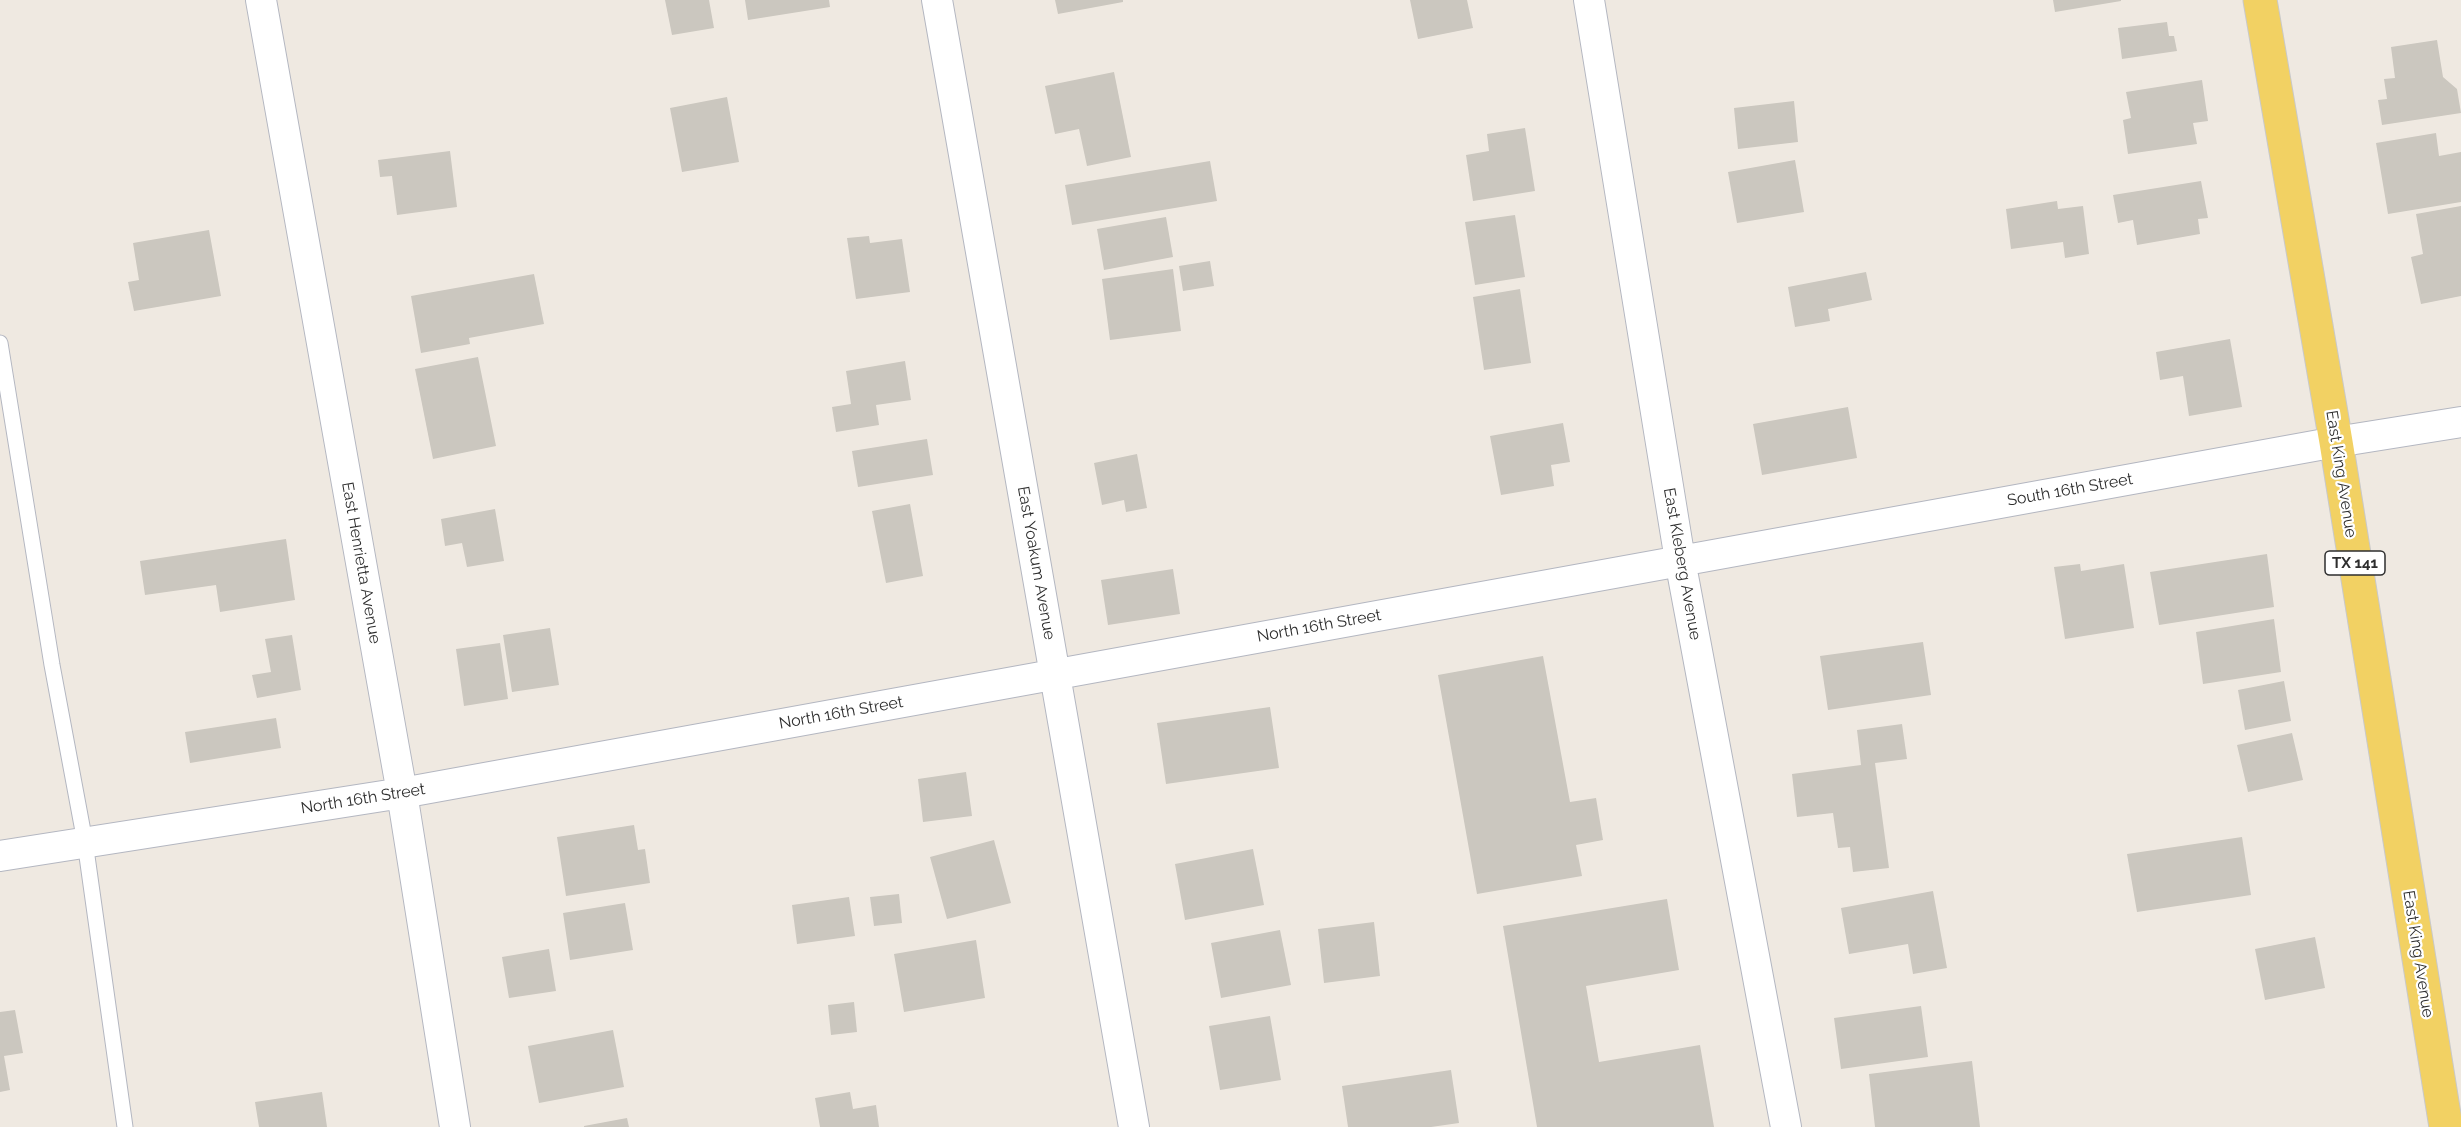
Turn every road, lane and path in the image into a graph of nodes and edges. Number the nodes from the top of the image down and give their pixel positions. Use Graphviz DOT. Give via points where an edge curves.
graph roads {
  1 [pos="261,0"];
  2 [pos="937,0"];
  3 [pos="1589,0"];
  4 [pos="2260,0"];
  5 [pos="0,343"];
  6 [pos="2461,422"];
  7 [pos="2336,442"];
  8 [pos="1680,560"];
  9 [pos="1056,673"];
  10 [pos="402,793"];
  11 [pos="85,842"];
  12 [pos="0,855"];
  13 [pos="126,1127"];
  14 [pos="455,1127"];
  15 [pos="1134,1127"];
  16 [pos="1786,1127"];
  17 [pos="2446,1127"];
  1 -- 10 [label="street, East Henrietta Avenue"];
  2 -- 9 [label="street, East Yoakum Avenue"];
  3 -- 8 [label="street, East Kleberg Avenue"];
  4 -- 7 [label="main road, East King Avenue / TX 141"];
  5 -- 11 [label="lane"];
  6 -- 7 [label="street, South 16th Street"];
  7 -- 8 [label="street, South 16th Street"];
  7 -- 17 [label="main road, East King Avenue / TX 141"];
  8 -- 9 [label="street, North 16th Street"];
  8 -- 16 [label="street, East Kleberg Avenue"];
  9 -- 10 [label="street, North 16th Street"];
  9 -- 15 [label="street, East Yoakum Avenue"];
  10 -- 11 [label="street, North 16th Street"];
  10 -- 14 [label="street, East Henrietta Avenue"];
  11 -- 12 [label="street, North 16th Street"];
  11 -- 13 [label="lane"];
}
